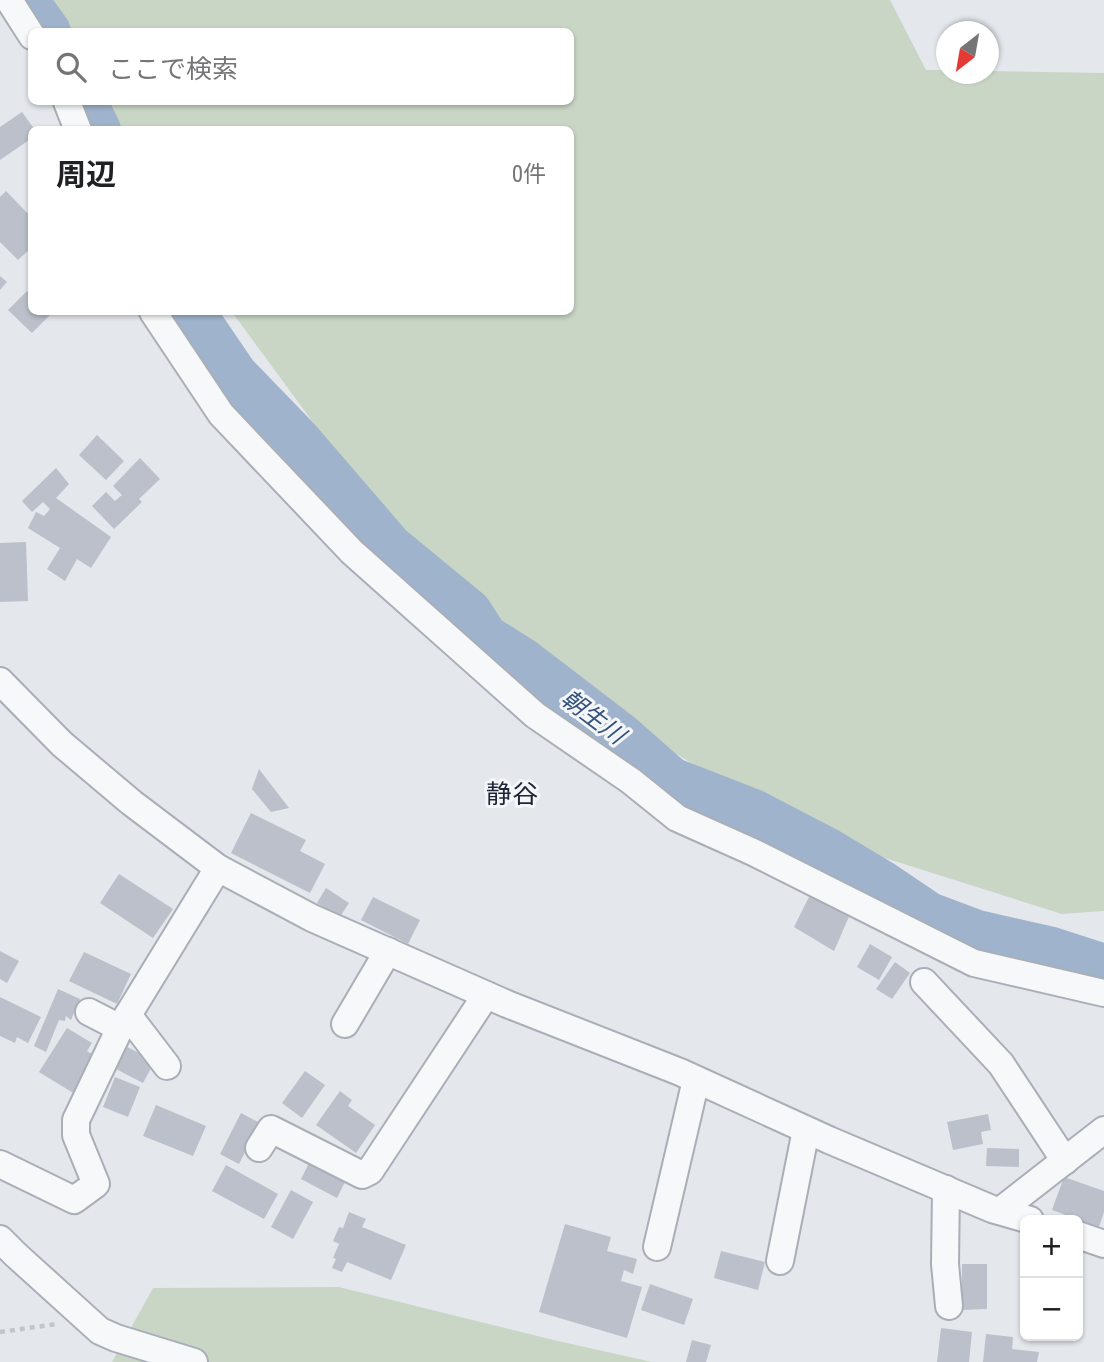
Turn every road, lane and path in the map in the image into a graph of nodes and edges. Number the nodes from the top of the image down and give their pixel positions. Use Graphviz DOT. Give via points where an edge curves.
graph roads {
  1 [pos="9,0"];
  2 [pos="28,30"];
  3 [pos="68,105"];
  4 [pos="76,126"];
  5 [pos="155,315"];
  6 [pos="0,683"];
  7 [pos="218,868"];
  8 [pos="388,951"];
  9 [pos="924,982"];
  10 [pos="1104,993"];
  11 [pos="486,995"];
  12 [pos="89,1012"];
  13 [pos="124,1022"];
  14 [pos="345,1024"];
  15 [pos="167,1066"];
  16 [pos="696,1080"];
  17 [pos="806,1130"];
  18 [pos="1104,1130"];
  19 [pos="259,1148"];
  20 [pos="1065,1161"];
  21 [pos="0,1164"];
  22 [pos="946,1189"];
  23 [pos="1000,1211"];
  24 [pos="1020,1217"];
  25 [pos="1083,1238"];
  26 [pos="0,1239"];
  27 [pos="1104,1244"];
  28 [pos="657,1247"];
  29 [pos="780,1261"];
  30 [pos="949,1306"];
  31 [pos="100,1331"];
  32 [pos="0,1332"];
  33 [pos="194,1362"];
  1 -- 2 [label="street"];
  3 -- 4 [label="street"];
  5 -- 10 [label="street" via="221,414 352,552 535,716 677,818 974,963"];
  6 -- 7 [label="street" via="72,753"];
  7 -- 8 [label="street" via="312,918"];
  7 -- 13 [label="street"];
  8 -- 11 [label="street"];
  8 -- 14 [label="street"];
  9 -- 20 [label="street" via="1000,1064"];
  11 -- 16 [label="street"];
  11 -- 19 [label="street" via="370,1171 362,1175 271,1129"];
  12 -- 13 [label="street"];
  13 -- 15 [label="street"];
  13 -- 21 [label="street" via="76,1120 76,1135 96,1184 74,1200"];
  16 -- 17 [label="street"];
  16 -- 28 [label="street"];
  17 -- 22 [label="street"];
  17 -- 29 [label="street"];
  18 -- 20 [label="street"];
  20 -- 23 [label="street"];
  22 -- 23 [label="street"];
  22 -- 30 [label="street"];
  23 -- 24 [label="street"];
  25 -- 27 [label="street"];
  26 -- 31 [label="street"];
  31 -- 32 [label="path" via="67,1322"];
  31 -- 33 [label="street"];
}
